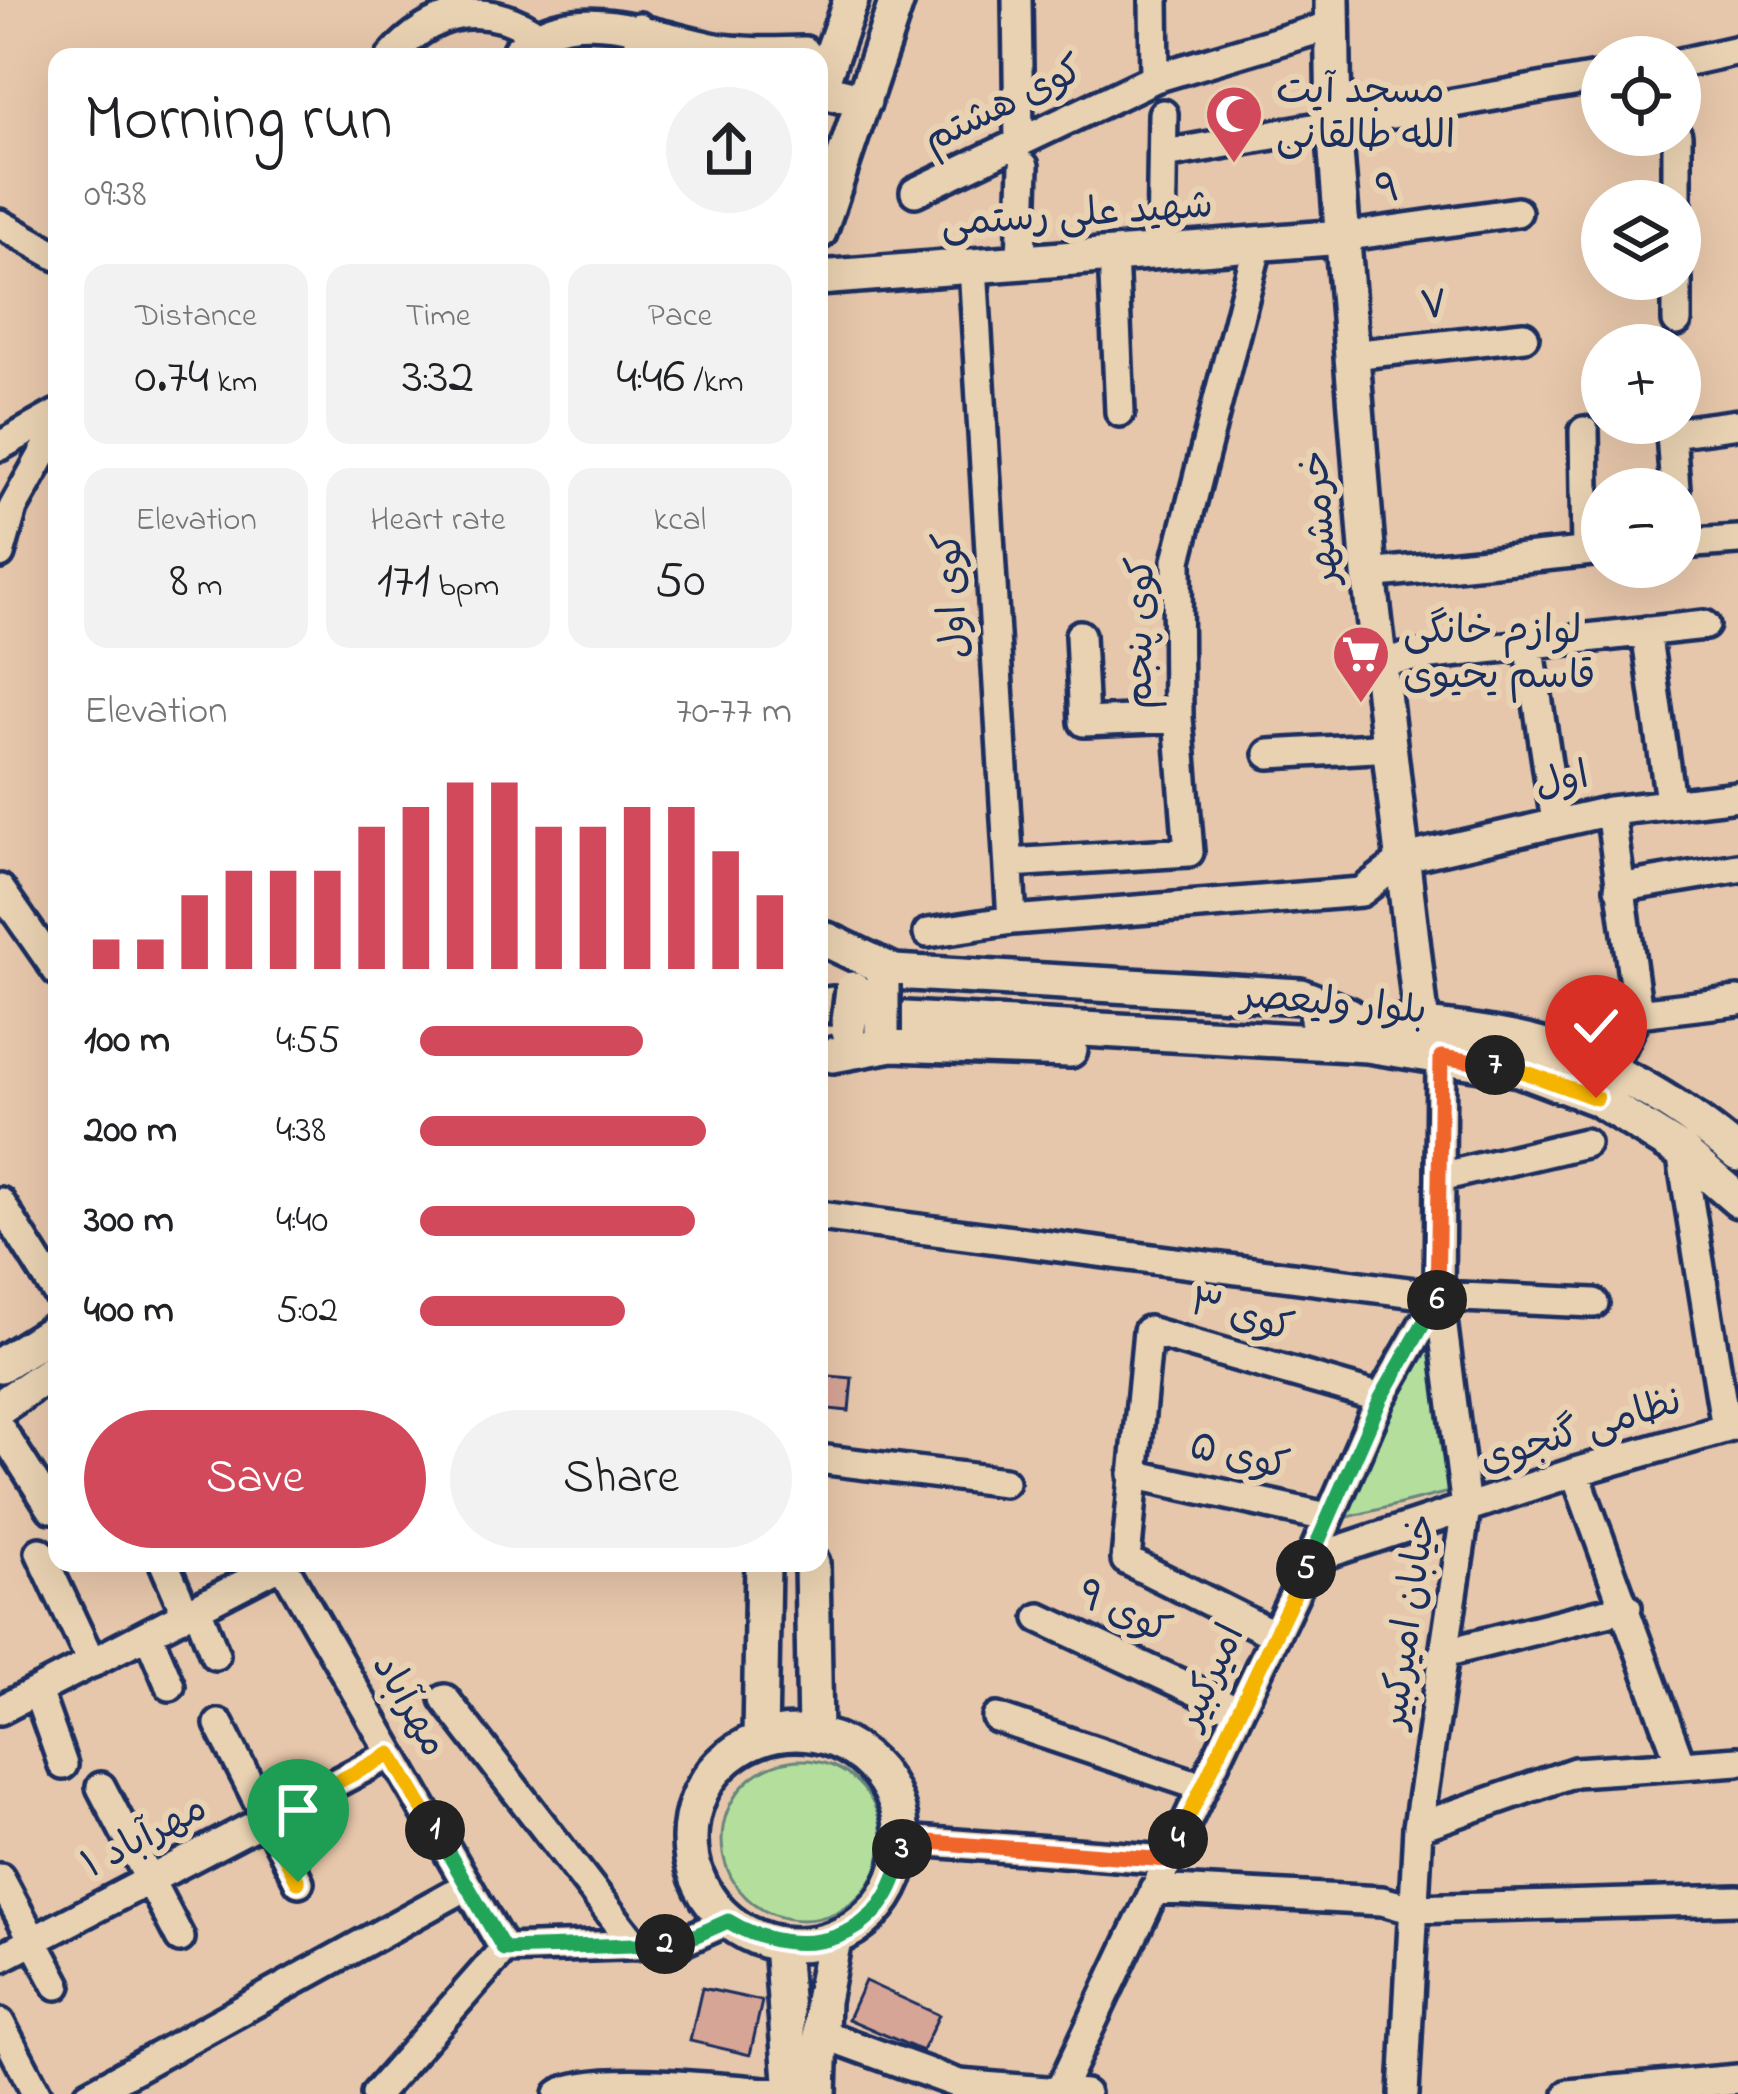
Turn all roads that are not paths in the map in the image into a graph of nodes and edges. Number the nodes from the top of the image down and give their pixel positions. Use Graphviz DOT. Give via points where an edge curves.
graph roads {
  1 [pos="851,0"];
  2 [pos="897,0"];
  3 [pos="1017,0"];
  4 [pos="1154,0"];
  5 [pos="1332,12"];
  6 [pos="640,27"];
  7 [pos="532,32"];
  8 [pos="400,48"];
  9 [pos="522,48"];
  10 [pos="638,48"];
  11 [pos="715,48"];
  12 [pos="1738,50"];
  13 [pos="1701,58"];
  14 [pos="828,64"];
  15 [pos="1155,78"];
  16 [pos="1581,81"];
  17 [pos="828,91"];
  18 [pos="864,101"];
  19 [pos="1163,114"];
  20 [pos="1334,126"];
  21 [pos="1022,153"];
  22 [pos="1165,154"];
  23 [pos="915,192"];
  24 [pos="828,206"];
  25 [pos="1517,212"];
  26 [pos="0,224"];
  27 [pos="1342,237"];
  28 [pos="1258,244"];
  29 [pos="48,251"];
  30 [pos="1161,251"];
  31 [pos="1113,255"];
  32 [pos="1021,262"];
  33 [pos="973,266"];
  34 [pos="828,277"];
  35 [pos="1677,300"];
  36 [pos="1677,321"];
  37 [pos="1524,336"];
  38 [pos="1351,355"];
  39 [pos="1120,412"];
  40 [pos="48,419"];
  41 [pos="1738,424"];
  42 [pos="48,445"];
  43 [pos="0,446"];
  44 [pos="1674,468"];
  45 [pos="1738,540"];
  46 [pos="1701,543"];
  47 [pos="1581,551"];
  48 [pos="0,554"];
  49 [pos="1369,574"];
  50 [pos="1705,626"];
  51 [pos="1646,632"];
  52 [pos="1080,635"];
  53 [pos="1529,643"];
  54 [pos="1378,661"];
  55 [pos="1178,718"];
  56 [pos="1392,747"];
  57 [pos="1269,754"];
  58 [pos="1738,796"];
  59 [pos="1670,801"];
  60 [pos="1610,811"];
  61 [pos="1556,822"];
  62 [pos="1405,858"];
  63 [pos="1009,862"];
  64 [pos="1738,868"];
  65 [pos="1619,888"];
  66 [pos="0,889"];
  67 [pos="1012,920"];
  68 [pos="928,933"];
  69 [pos="828,942"];
  70 [pos="48,958"];
  71 [pos="1738,1001"];
  72 [pos="1638,1013"];
  73 [pos="851,1025"];
  74 [pos="1422,1025"];
  75 [pos="1367,1033"];
  76 [pos="1441,1057"];
  77 [pos="1612,1067"];
  78 [pos="1585,1143"];
  79 [pos="1681,1151"];
  80 [pos="1738,1154"];
  81 [pos="1440,1177"];
  82 [pos="1738,1200"];
  83 [pos="0,1202"];
  84 [pos="828,1217"];
  85 [pos="48,1279"];
  86 [pos="1439,1296"];
  87 [pos="1594,1303"];
  88 [pos="48,1335"];
  89 [pos="0,1365"];
  90 [pos="48,1375"];
  91 [pos="1381,1398"];
  92 [pos="0,1407"];
  93 [pos="1732,1427"];
  94 [pos="0,1428"];
  95 [pos="828,1460"];
  96 [pos="1576,1472"];
  97 [pos="1133,1474"];
  98 [pos="1004,1482"];
  99 [pos="48,1503"];
  100 [pos="1466,1508"];
  101 [pos="1328,1517"];
  102 [pos="40,1552"];
  103 [pos="1310,1559"];
  104 [pos="48,1569"];
  105 [pos="49,1572"];
  106 [pos="169,1572"];
  107 [pos="265,1572"];
  108 [pos="287,1572"];
  109 [pos="763,1572"];
  110 [pos="812,1572"];
  111 [pos="1627,1607"];
  112 [pos="192,1611"];
  113 [pos="1040,1618"];
  114 [pos="148,1634"];
  115 [pos="1275,1635"];
  116 [pos="1448,1652"];
  117 [pos="215,1655"];
  118 [pos="92,1663"];
  119 [pos="170,1686"];
  120 [pos="37,1691"];
  121 [pos="445,1699"];
  122 [pos="2,1705"];
  123 [pos="1239,1711"];
  124 [pos="997,1718"];
  125 [pos="219,1724"];
  126 [pos="814,1734"];
  127 [pos="760,1738"];
  128 [pos="391,1754"];
  129 [pos="1738,1761"];
  130 [pos="63,1765"];
  131 [pos="1682,1765"];
  132 [pos="101,1787"];
  133 [pos="1203,1787"];
  134 [pos="266,1819"];
  135 [pos="1418,1827"];
  136 [pos="903,1840"];
  137 [pos="1168,1860"];
  138 [pos="0,1878"];
  139 [pos="149,1880"];
  140 [pos="298,1882"];
  141 [pos="467,1886"];
  142 [pos="1154,1889"];
  143 [pos="1738,1900"];
  144 [pos="1411,1909"];
  145 [pos="728,1921"];
  146 [pos="180,1938"];
  147 [pos="834,1939"];
  148 [pos="31,1942"];
  149 [pos="781,1944"];
  150 [pos="634,1946"];
  151 [pos="504,1949"];
  152 [pos="0,1958"];
  153 [pos="57,1985"];
  154 [pos="0,2023"];
  155 [pos="822,2034"];
  156 [pos="1738,2079"];
  157 [pos="663,2090"];
  158 [pos="1058,2093"];
  159 [pos="37,2094"];
  160 [pos="89,2094"];
  161 [pos="376,2094"];
  162 [pos="559,2094"];
  163 [pos="791,2094"];
  164 [pos="818,2094"];
  165 [pos="1085,2094"];
  166 [pos="1404,2094"];
  167 [pos="1569,2094"];
  1 -- 14 [label="main road"];
  2 -- 18 [label="main road"];
  3 -- 21 [label="street"];
  4 -- 15 [label="street"];
  5 -- 15 [label="street, کوی هشتم"];
  5 -- 20 [label="main road, خرمشهر"];
  6 -- 7 [label="street" via="564,19"];
  6 -- 10 [label="street"];
  6 -- 11 [label="street"];
  7 -- 8 [label="street" via="506,12 456,11 413,32"];
  7 -- 9 [label="street"];
  12 -- 13 [label="street"];
  15 -- 21 [label="street, کوی هشتم"];
  16 -- 20 [label="street"];
  17 -- 18 [label="main road"];
  18 -- 24 [label="main road"];
  19 -- 22 [label="street"];
  20 -- 22 [label="street"];
  20 -- 27 [label="main road, خرمشهر"];
  21 -- 23 [label="street, کوی هشتم"];
  21 -- 32 [label="street"];
  22 -- 30 [label="street"];
  25 -- 27 [label="street, ۹"];
  26 -- 29 [label="street"];
  27 -- 28 [label="main road, شهید علی رستمی"];
  27 -- 38 [label="main road, خرمشهر"];
  28 -- 30 [label="main road, شهید علی رستمی"];
  28 -- 55 [label="street, کوی پنجم" via="1177,560"];
  30 -- 31 [label="main road, شهید علی رستمی"];
  31 -- 32 [label="main road, شهید علی رستمی"];
  31 -- 39 [label="street"];
  32 -- 33 [label="main road, شهید علی رستمی"];
  33 -- 34 [label="main road, شهید علی رستمی"];
  33 -- 63 [label="street, کوی اول"];
  35 -- 36 [label="street"];
  37 -- 38 [label="street, ۷"];
  38 -- 49 [label="main road, خرمشهر"];
  40 -- 43 [label="street"];
  41 -- 44 [label="street" via="1671,433"];
  42 -- 48 [label="street" via="13,508"];
  45 -- 46 [label="street"];
  47 -- 49 [label="street"];
  49 -- 54 [label="main road, خرمشهر"];
  50 -- 51 [label="street"];
  51 -- 53 [label="street"];
  51 -- 59 [label="street"];
  52 -- 55 [label="street" via="1084,722"];
  53 -- 54 [label="street"];
  53 -- 61 [label="street"];
  54 -- 56 [label="main road, خرمشهر"];
  55 -- 63 [label="street, کوی پنجم" via="1189,852"];
  56 -- 57 [label="street"];
  56 -- 62 [label="main road, خرمشهر"];
  58 -- 59 [label="street, اول"];
  59 -- 60 [label="street, اول"];
  60 -- 61 [label="street, اول"];
  60 -- 65 [label="street"];
  61 -- 62 [label="street, اول"];
  62 -- 67 [label="street" via="1361,892"];
  62 -- 74 [label="main road, خرمشهر"];
  63 -- 67 [label="street, کوی اول"];
  64 -- 65 [label="street"];
  65 -- 72 [label="street"];
  66 -- 70 [label="street"];
  67 -- 68 [label="street"];
  69 -- 73 [label="main road" via="843,959"];
  71 -- 72 [label="street"];
  72 -- 77 [label="street"];
  73 -- 75 [label="main road, بلوار ولیعصر" via="1098,1019"];
  73 -- 75 [label="main road" via="1297,1058"];
  73 -- 75 [label="main road" via="1300,996"];
  74 -- 75 [label="main road, بلوار ولیعصر"];
  74 -- 77 [label="main road, بلوار ولیعصر" via="1527,1038"];
  75 -- 76 [label="main road, بلوار ولیعصر"];
  76 -- 79 [label="main road, بلوار ولیعصر" via="1519,1070 1596,1098"];
  76 -- 81 [label="street, خیابان امیرکبیر"];
  77 -- 80 [label="main road, بلوار ولیعصر"];
  78 -- 81 [label="street"];
  79 -- 82 [label="main road, بلوار ولیعصر"];
  79 -- 93 [label="street"];
  81 -- 86 [label="street, خیابان امیرکبیر"];
  83 -- 85 [label="street"];
  84 -- 86 [label="street"];
  86 -- 87 [label="street"];
  86 -- 91 [label="street, امیرکبیر"];
  86 -- 100 [label="street, خیابان امیرکبیر"];
  88 -- 89 [label="main road"];
  90 -- 92 [label="main road"];
  91 -- 97 [label="street, کوی ۳" via="1148,1331"];
  91 -- 101 [label="street, امیرکبیر"];
  93 -- 96 [label="street, نظامی گنجوی"];
  94 -- 99 [label="street"];
  95 -- 98 [label="street"];
  96 -- 100 [label="street, نظامی گنجوی"];
  96 -- 111 [label="street"];
  97 -- 101 [label="street, کوی ۵"];
  97 -- 115 [label="street" via="1126,1560"];
  100 -- 103 [label="street, نظامی گنجوی"];
  100 -- 116 [label="street, خیابان امیرکبیر"];
  101 -- 103 [label="street, امیرکبیر"];
  102 -- 104 [label="street"];
  103 -- 115 [label="street, امیرکبیر"];
  105 -- 118 [label="street"];
  106 -- 112 [label="street"];
  107 -- 112 [label="street"];
  108 -- 128 [label="street, مهرآباد"];
  109 -- 127 [label="main road"];
  110 -- 126 [label="main road"];
  111 -- 116 [label="street"];
  111 -- 131 [label="street"];
  112 -- 114 [label="street"];
  112 -- 117 [label="street"];
  113 -- 123 [label="street, کوی ۹"];
  114 -- 118 [label="street"];
  114 -- 119 [label="street"];
  115 -- 123 [label="street, امیرکبیر"];
  116 -- 135 [label="street, خیابان امیرکبیر"];
  118 -- 120 [label="street"];
  120 -- 122 [label="street"];
  120 -- 130 [label="street"];
  121 -- 150 [label="street"];
  123 -- 133 [label="street, امیرکبیر"];
  124 -- 133 [label="street"];
  125 -- 134 [label="street"];
  126 -- 127 [label="main road"];
  126 -- 136 [label="main road" via="841,1742 884,1777"];
  127 -- 145 [label="main road" via="715,1770 691,1820 696,1875"];
  128 -- 134 [label="street, مهرآباد ۱"];
  128 -- 141 [label="street, مهرآباد"];
  129 -- 131 [label="street"];
  131 -- 135 [label="street" via="1575,1772"];
  132 -- 139 [label="street"];
  133 -- 137 [label="street, امیرکبیر"];
  134 -- 139 [label="street, مهرآباد ۱"];
  134 -- 140 [label="street"];
  135 -- 144 [label="street, خیابان امیرکبیر"];
  136 -- 137 [label="street"];
  136 -- 147 [label="main road" via="879,1907"];
  137 -- 142 [label="street, امیرکبیر"];
  138 -- 148 [label="street"];
  139 -- 146 [label="street"];
  139 -- 148 [label="street, مهرآباد ۱"];
  141 -- 151 [label="street, مهرآباد"];
  141 -- 160 [label="street"];
  142 -- 144 [label="street" via="1382,1900"];
  142 -- 158 [label="street, امیرکبیر"];
  143 -- 144 [label="street"];
  144 -- 166 [label="street, خیابان امیرکبیر"];
  145 -- 149 [label="main road"];
  145 -- 150 [label="street" via="679,1943"];
  147 -- 149 [label="main road"];
  147 -- 155 [label="main road"];
  148 -- 152 [label="street, مهرآباد ۱"];
  148 -- 153 [label="street"];
  149 -- 163 [label="main road"];
  150 -- 151 [label="street"];
  151 -- 161 [label="street"];
  154 -- 159 [label="street"];
  155 -- 158 [label="street" via="959,2084"];
  155 -- 164 [label="main road"];
  156 -- 167 [label="street"];
  157 -- 162 [label="street" via="581,2086"];
  157 -- 163 [label="street"];
  158 -- 165 [label="street"];
}
